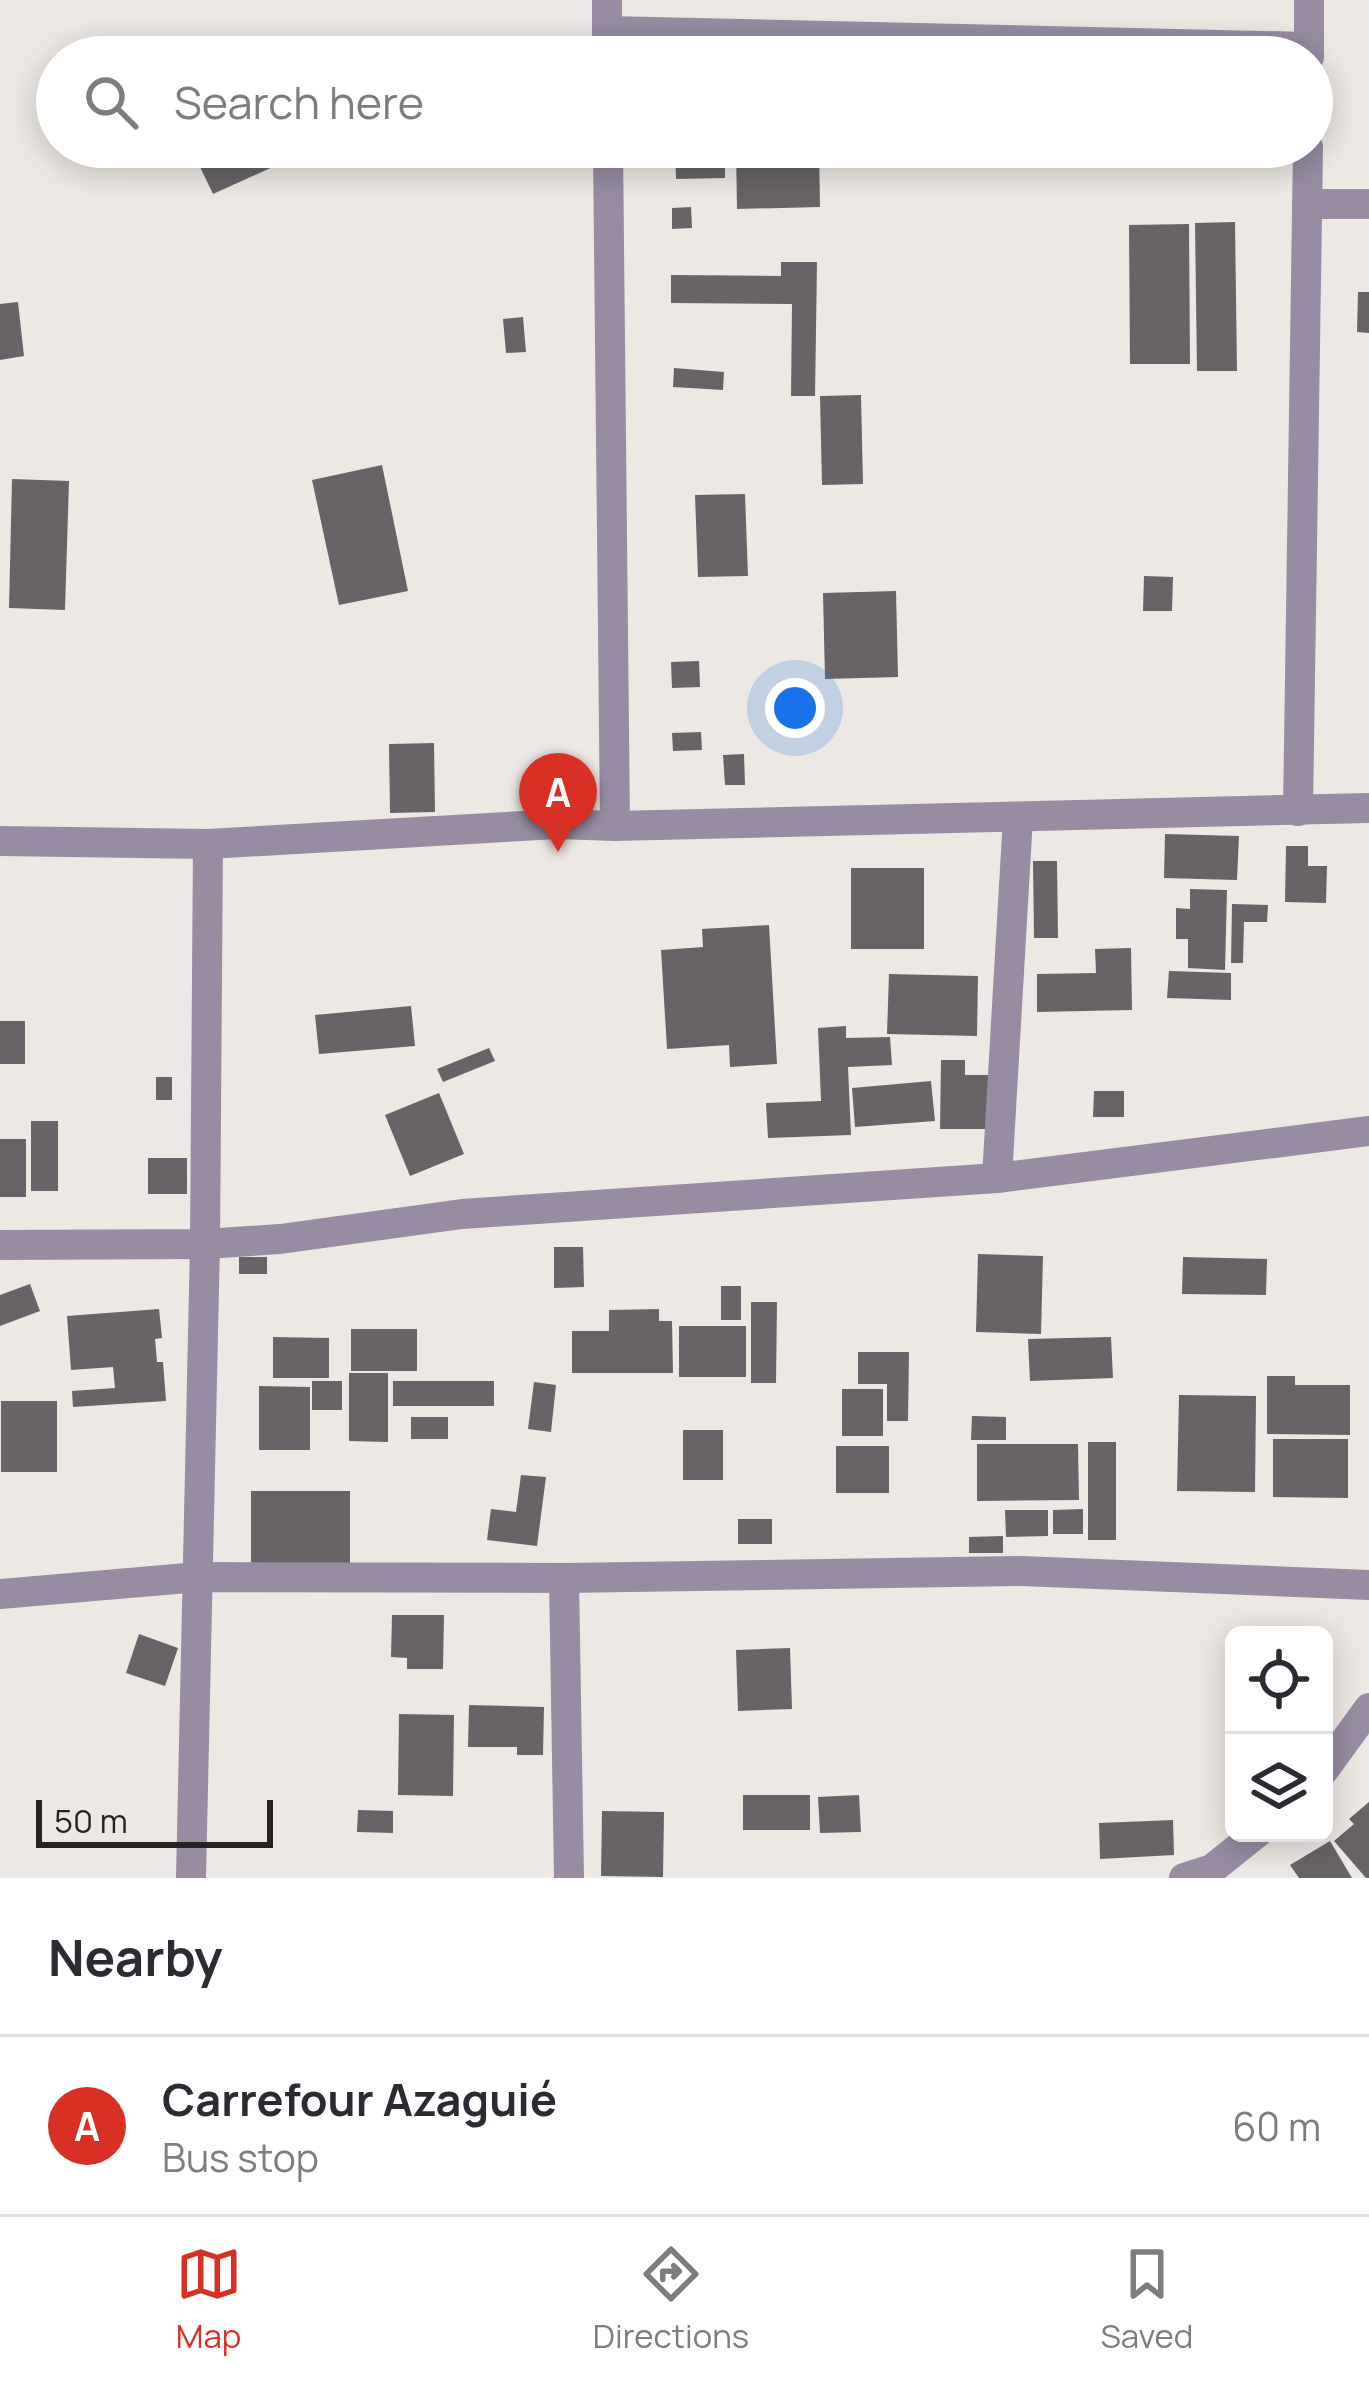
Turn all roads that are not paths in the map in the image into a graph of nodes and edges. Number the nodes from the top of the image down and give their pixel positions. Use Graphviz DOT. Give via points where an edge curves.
graph roads {
  1 [pos="1309,0"];
  2 [pos="607,29"];
  3 [pos="821,36"];
  4 [pos="1309,36"];
  5 [pos="608,168"];
  6 [pos="1308,168"];
  7 [pos="1307,204"];
  8 [pos="1369,204"];
  9 [pos="1369,808"];
  10 [pos="1298,811"];
  11 [pos="1018,818"];
  12 [pos="615,826"];
  13 [pos="0,842"];
  14 [pos="208,844"];
  15 [pos="1369,1131"];
  16 [pos="997,1178"];
  17 [pos="205,1244"];
  18 [pos="0,1245"];
  19 [pos="199,1577"];
  20 [pos="564,1578"];
  21 [pos="1369,1586"];
  22 [pos="0,1594"];
  23 [pos="1369,1708"];
  24 [pos="1333,1758"];
  25 [pos="1246,1842"];
  26 [pos="191,1878"];
  27 [pos="569,1878"];
  28 [pos="1184,1878"];
  1 -- 4 [label="street"];
  2 -- 3 [label="street"];
  5 -- 12 [label="street"];
  6 -- 7 [label="street"];
  7 -- 8 [label="street"];
  7 -- 10 [label="street"];
  9 -- 10 [label="street"];
  10 -- 11 [label="street"];
  11 -- 12 [label="street"];
  11 -- 16 [label="street"];
  12 -- 14 [label="street"];
  13 -- 14 [label="street"];
  14 -- 17 [label="street"];
  15 -- 16 [label="street"];
  16 -- 17 [label="street" via="462,1214"];
  17 -- 18 [label="street"];
  17 -- 19 [label="street"];
  19 -- 20 [label="street"];
  19 -- 22 [label="street"];
  19 -- 26 [label="street"];
  20 -- 21 [label="street" via="1021,1571"];
  20 -- 27 [label="street"];
  23 -- 24 [label="street"];
  25 -- 28 [label="street" via="1212,1869"];
}
